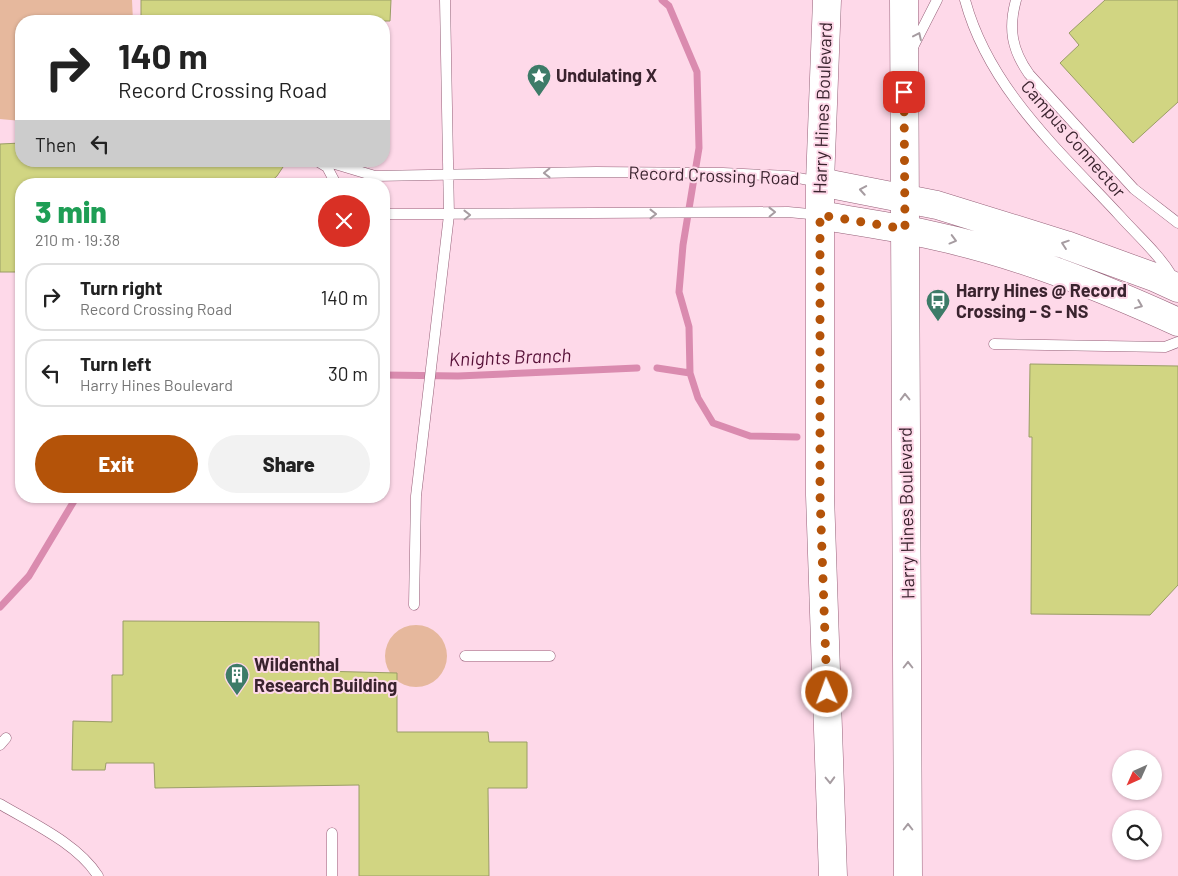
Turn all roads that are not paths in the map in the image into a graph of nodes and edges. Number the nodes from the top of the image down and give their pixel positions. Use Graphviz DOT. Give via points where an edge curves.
graph roads {
  1 [pos="445,0"];
  2 [pos="827,0"];
  3 [pos="904,0"];
  4 [pos="938,0"];
  5 [pos="965,0"];
  6 [pos="1016,0"];
  7 [pos="904,74"];
  8 [pos="345,167"];
  9 [pos="449,174"];
  10 [pos="820,182"];
  11 [pos="905,198"];
  12 [pos="390,214"];
  13 [pos="449,215"];
  14 [pos="820,215"];
  15 [pos="1178,223"];
  16 [pos="905,229"];
  17 [pos="1178,288"];
  18 [pos="1178,322"];
  19 [pos="1178,342"];
  20 [pos="994,344"];
  21 [pos="414,605"];
  22 [pos="465,656"];
  23 [pos="550,656"];
  24 [pos="0,804"];
  25 [pos="332,833"];
  26 [pos="98,876"];
  27 [pos="332,876"];
  28 [pos="833,876"];
  29 [pos="908,876"];
  1 -- 9 [label="lane"];
  2 -- 10 [label="main road, Harry Hines Boulevard"];
  3 -- 7 [label="main road, Harry Hines Boulevard"];
  7 -- 4 [label="lane, one-way" via="913,47"];
  5 -- 17 [label="lane, Campus Connector" via="972,28 993,69 1022,110 1147,245"];
  6 -- 15 [label="lane" via="1011,36 1020,61 1029,74 1134,189"];
  7 -- 11 [label="main road, Harry Hines Boulevard"];
  8 -- 9 [label="lane, Record Crossing Road" via="375,176"];
  10 -- 9 [label="lane, Record Crossing Road, one-way" via="788,176 723,173"];
  9 -- 13 [label="lane"];
  11 -- 10 [label="main road, Record Crossing Road, one-way"];
  10 -- 14 [label="main road, Harry Hines Boulevard"];
  11 -- 16 [label="main road, Harry Hines Boulevard"];
  17 -- 11 [label="main road, Record Crossing Road, one-way" via="1066,244 1002,223"];
  12 -- 13 [label="lane, Record Crossing Road"];
  13 -- 14 [label="lane, Record Crossing Road, one-way" via="788,212"];
  13 -- 21 [label="lane" via="416,496"];
  14 -- 16 [label="main road, Record Crossing Road"];
  14 -- 28 [label="main road, Harry Hines Boulevard, one-way" via="820,495"];
  16 -- 18 [label="main road, Record Crossing Road, one-way" via="1010,257"];
  29 -- 16 [label="main road, Harry Hines Boulevard, one-way"];
  19 -- 20 [label="lane" via="1165,347"];
  22 -- 23 [label="lane"];
  24 -- 26 [label="lane" via="77,852"];
  25 -- 27 [label="lane"];
}
